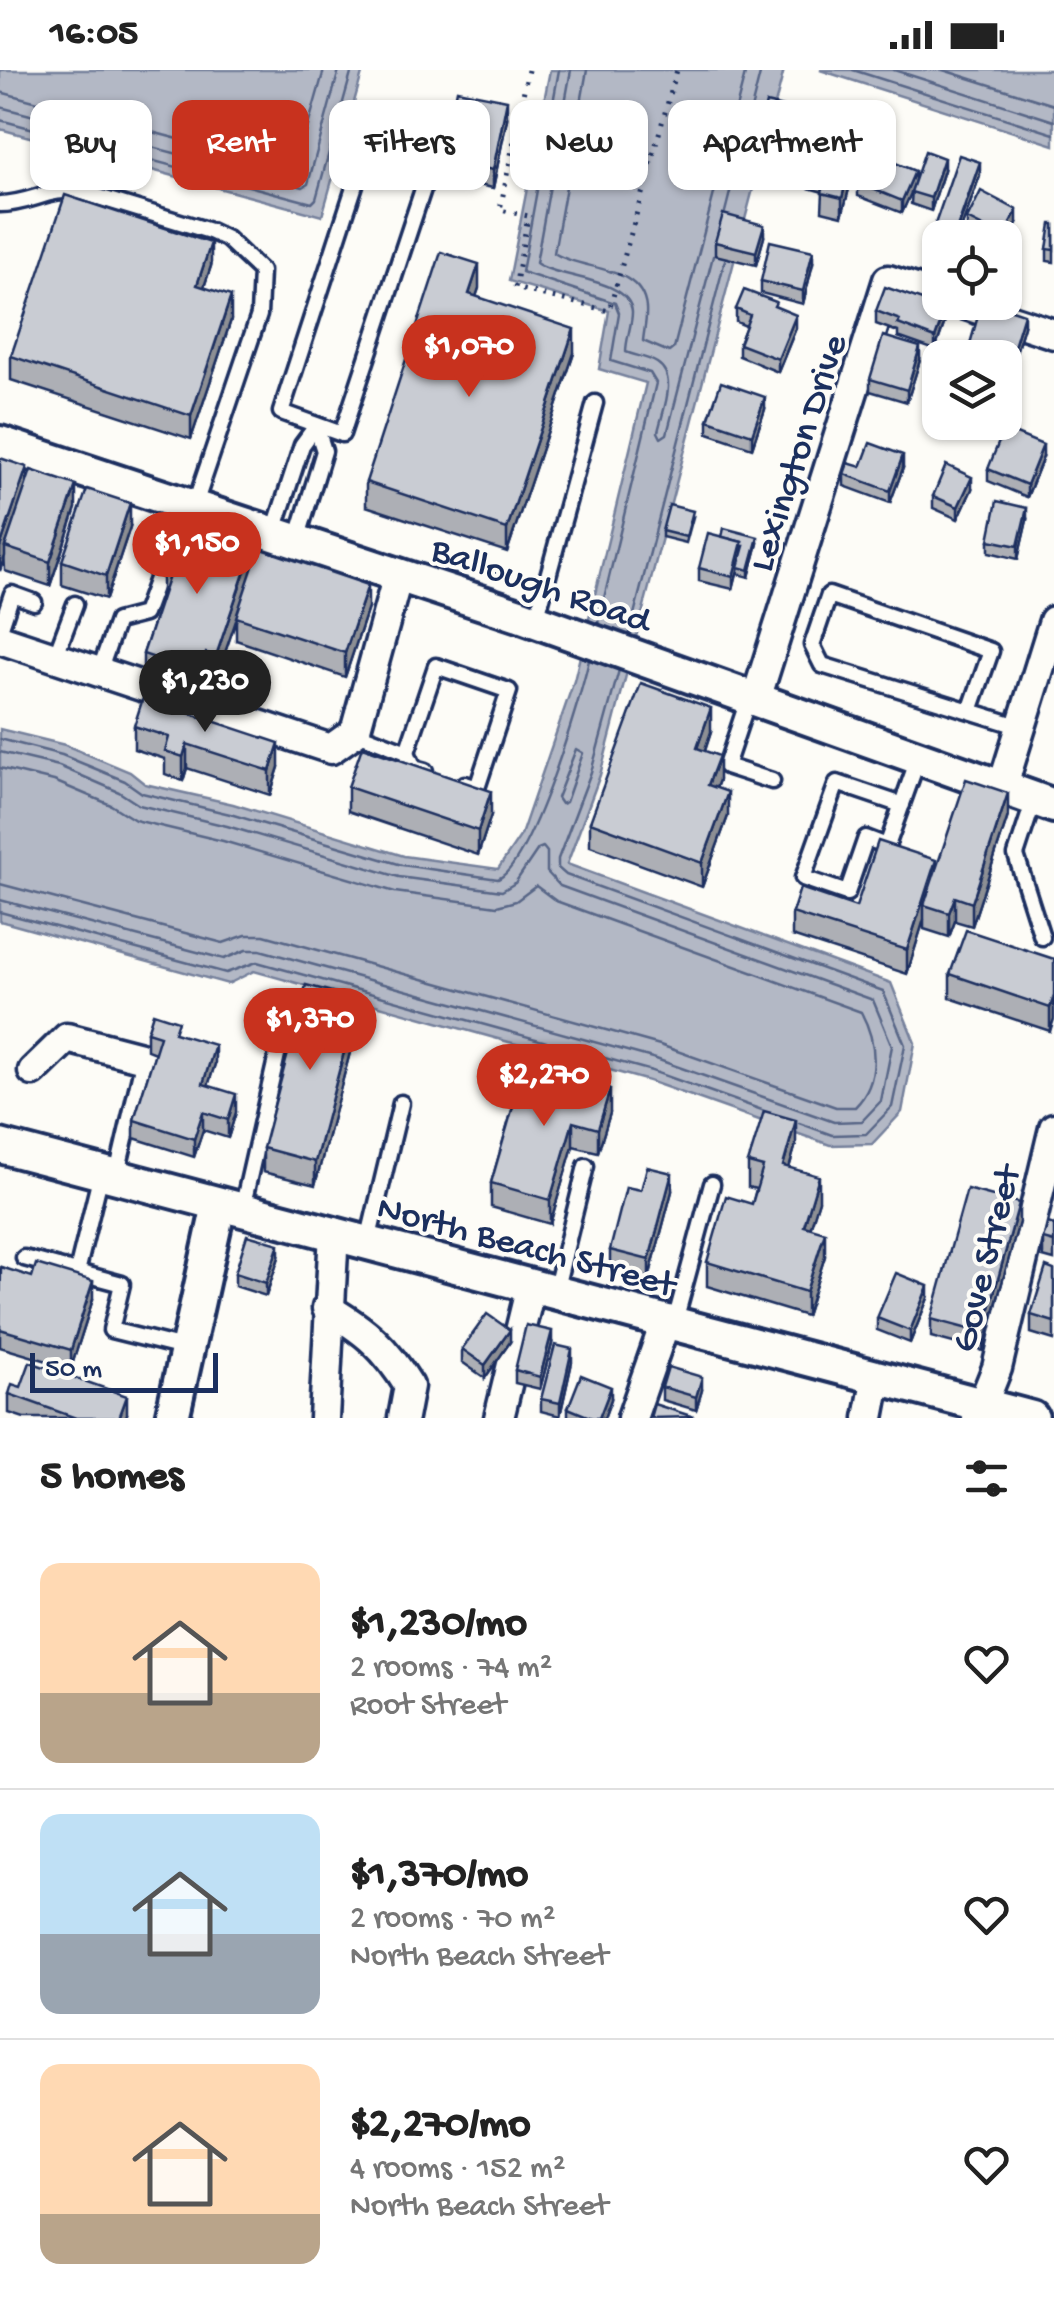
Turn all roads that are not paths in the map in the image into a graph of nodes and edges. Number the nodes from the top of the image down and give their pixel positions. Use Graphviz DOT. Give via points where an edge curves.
graph roads {
  1 [pos="0,204"];
  2 [pos="922,291"];
  3 [pos="1012,320"];
  4 [pos="1054,334"];
  5 [pos="595,403"];
  6 [pos="316,426"];
  7 [pos="0,443"];
  8 [pos="189,506"];
  9 [pos="285,537"];
  10 [pos="398,575"];
  11 [pos="34,602"];
  12 [pos="75,604"];
  13 [pos="1054,620"];
  14 [pos="536,622"];
  15 [pos="0,630"];
  16 [pos="0,639"];
  17 [pos="55,658"];
  18 [pos="99,672"];
  19 [pos="753,698"];
  20 [pos="970,711"];
  21 [pos="1021,727"];
  22 [pos="354,732"];
  23 [pos="407,752"];
  24 [pos="918,758"];
  25 [pos="772,781"];
  26 [pos="1002,788"];
  27 [pos="1044,802"];
  28 [pos="902,805"];
  29 [pos="1042,937"];
  30 [pos="286,1015"];
  31 [pos="144,1056"];
  32 [pos="33,1071"];
  33 [pos="401,1103"];
  34 [pos="1054,1128"];
  35 [pos="0,1146"];
  36 [pos="586,1166"];
  37 [pos="108,1175"];
  38 [pos="712,1184"];
  39 [pos="230,1208"];
  40 [pos="334,1232"];
  41 [pos="368,1242"];
  42 [pos="24,1258"];
  43 [pos="77,1272"];
  44 [pos="543,1290"];
  45 [pos="328,1308"];
  46 [pos="669,1324"];
  47 [pos="188,1349"];
  48 [pos="877,1376"];
  49 [pos="978,1410"];
  50 [pos="172,1418"];
  51 [pos="324,1418"];
  52 [pos="402,1418"];
  53 [pos="499,1418"];
  54 [pos="632,1418"];
  55 [pos="869,1418"];
  56 [pos="1032,1418"];
  1 -- 8 [label="lane" via="61,188 82,192 210,231 261,271 259,315"];
  2 -- 19 [label="street, Lexington Drive" via="888,280"];
  3 -- 4 [label="street"];
  5 -- 14 [label="lane"];
  6 -- 6 [label="lane" via="342,434 430,168 404,141 366,151 281,412"];
  6 -- 9 [label="lane" via="302,445"];
  6 -- 9 [label="lane" via="324,451"];
  7 -- 8 [label="street, Ballough Road"];
  8 -- 9 [label="street, Ballough Road"];
  8 -- 18 [label="lane" via="144,614 118,621"];
  9 -- 10 [label="street, Ballough Road"];
  10 -- 14 [label="street, Ballough Road"];
  10 -- 22 [label="street"];
  11 -- 15 [label="lane" via="12,594"];
  12 -- 17 [label="lane"];
  13 -- 21 [label="street"];
  14 -- 19 [label="street, Ballough Road"];
  16 -- 17 [label="street"];
  17 -- 18 [label="street"];
  18 -- 22 [label="street" via="331,750"];
  19 -- 24 [label="street, Ballough Road"];
  19 -- 25 [label="lane" via="726,766"];
  20 -- 20 [label="lane" via="822,665 812,644 829,595 990,651"];
  20 -- 21 [label="lane"];
  21 -- 26 [label="street"];
  22 -- 23 [label="lane"];
  23 -- 23 [label="lane" via="436,666 509,690 476,788 414,768"];
  24 -- 26 [label="street, Ballough Road"];
  24 -- 28 [label="lane"];
  26 -- 27 [label="street, Ballough Road"];
  27 -- 29 [label="lane" via="1016,855"];
  28 -- 28 [label="lane" via="837,783 803,878 847,893 866,838 887,846"];
  30 -- 39 [label="lane"];
  31 -- 32 [label="street" via="67,1038"];
  31 -- 37 [label="lane"];
  33 -- 41 [label="lane"];
  34 -- 49 [label="street, Gove Street" via="997,1368"];
  35 -- 37 [label="street, North Beach Street"];
  36 -- 44 [label="lane"];
  37 -- 39 [label="street, North Beach Street"];
  37 -- 43 [label="lane"];
  38 -- 46 [label="lane"];
  39 -- 40 [label="street, North Beach Street"];
  39 -- 47 [label="street"];
  40 -- 41 [label="street, North Beach Street"];
  40 -- 45 [label="street"];
  41 -- 44 [label="street, North Beach Street"];
  42 -- 43 [label="lane"];
  43 -- 47 [label="lane" via="122,1284 110,1330"];
  44 -- 46 [label="street, North Beach Street"];
  44 -- 53 [label="street"];
  45 -- 51 [label="street"];
  45 -- 52 [label="street" via="390,1356 409,1386"];
  46 -- 48 [label="street, North Beach Street"];
  46 -- 54 [label="street"];
  47 -- 50 [label="street"];
  48 -- 49 [label="street, North Beach Street"];
  48 -- 55 [label="street"];
  49 -- 56 [label="street, North Beach Street"];
}
